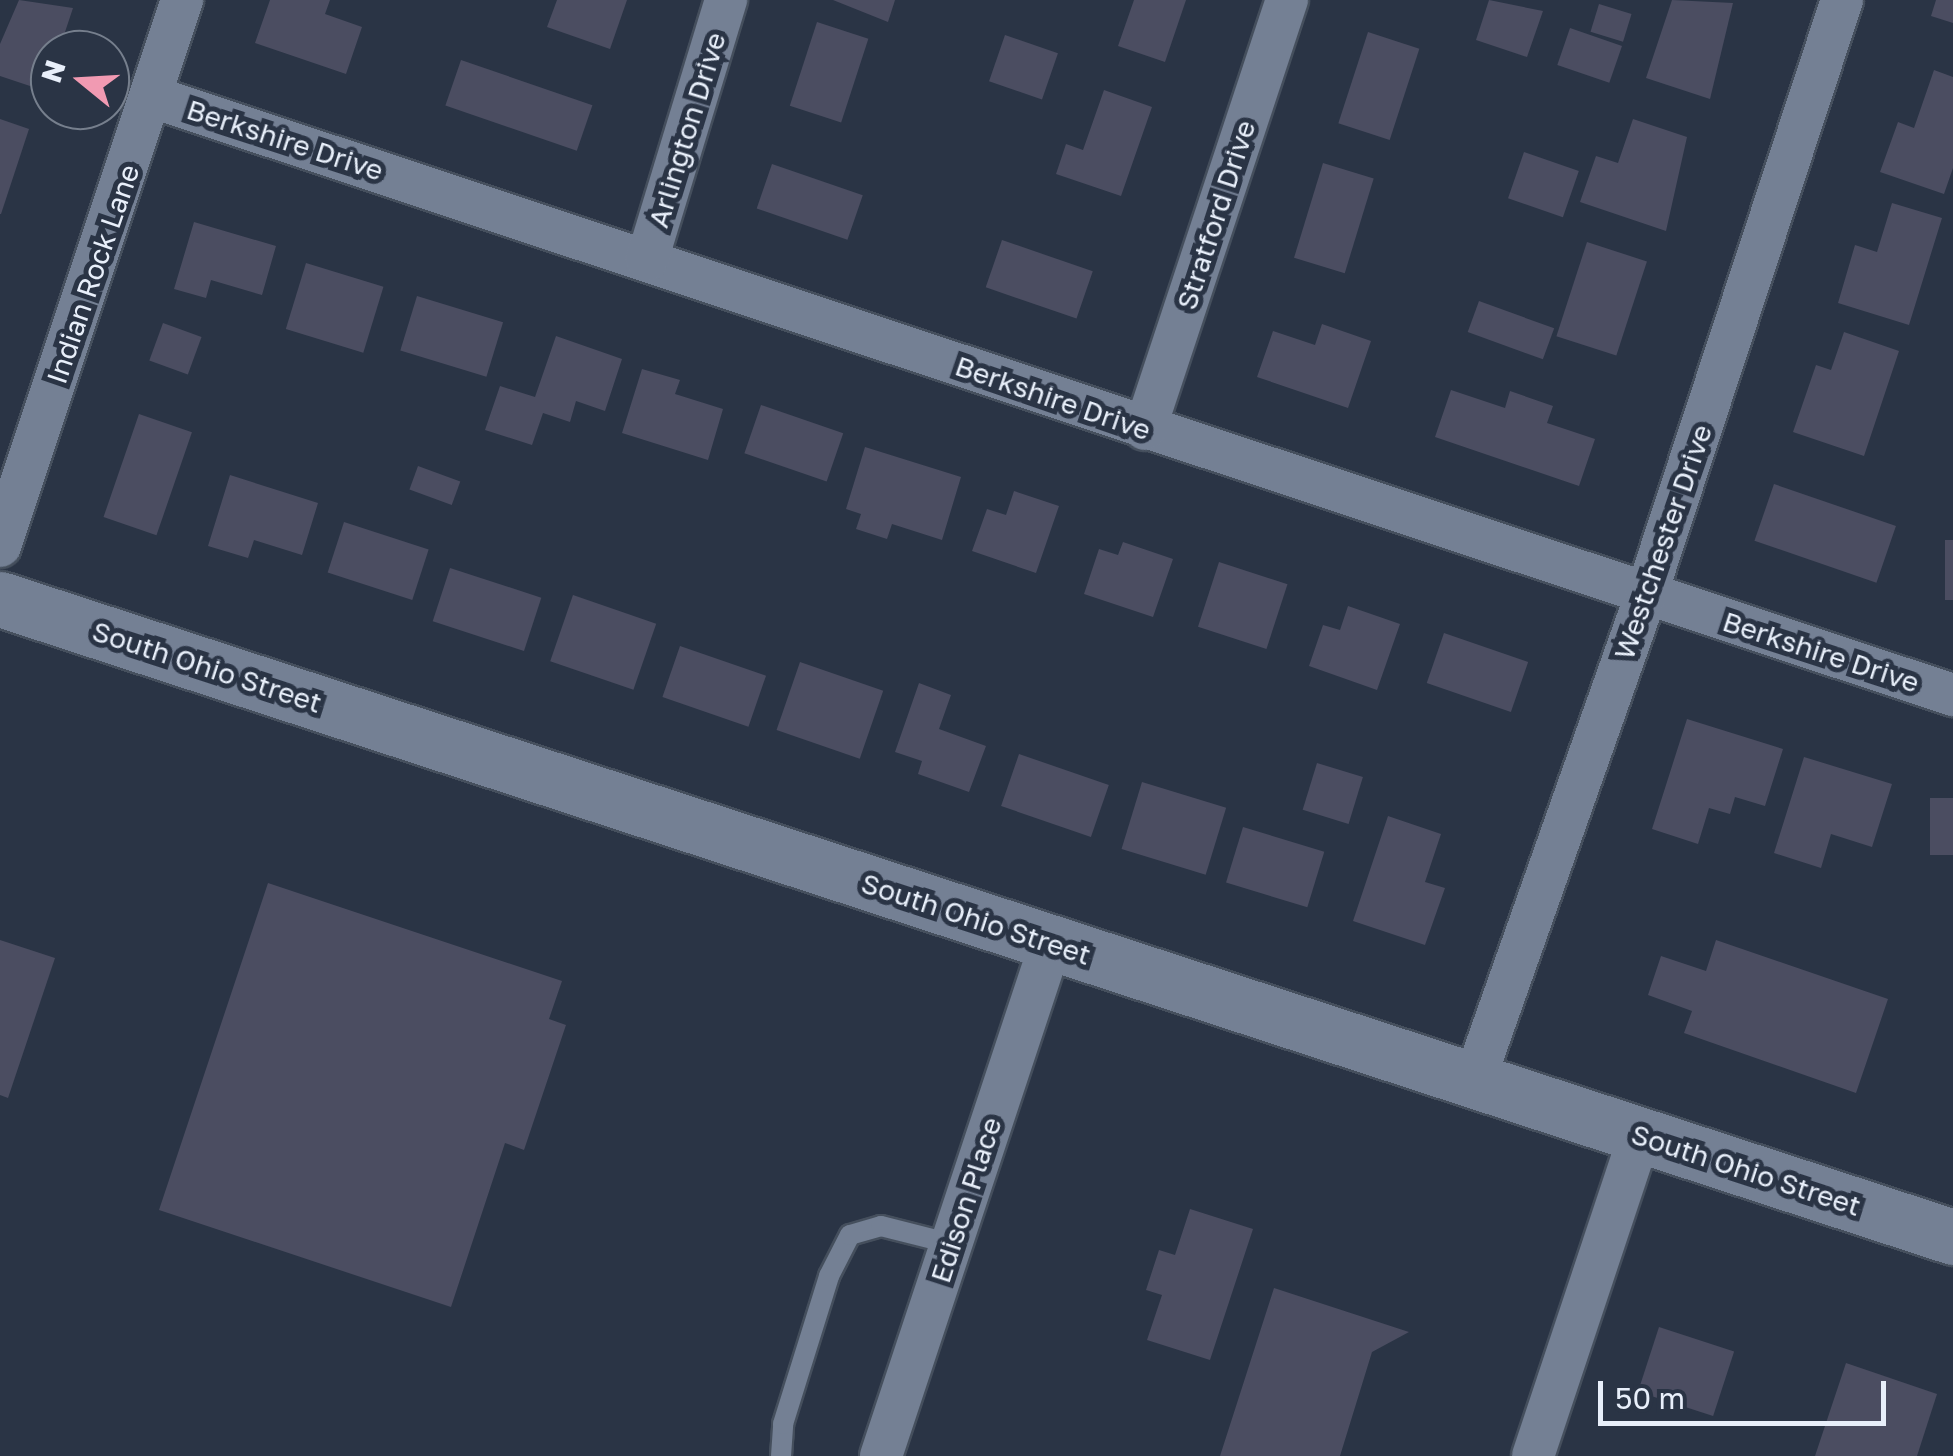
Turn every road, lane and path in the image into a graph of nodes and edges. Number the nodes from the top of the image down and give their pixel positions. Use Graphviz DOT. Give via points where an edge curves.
graph roads {
  1 [pos="182,0"];
  2 [pos="726,0"];
  3 [pos="1287,0"];
  4 [pos="1842,0"];
  5 [pos="153,97"];
  6 [pos="646,260"];
  7 [pos="1145,429"];
  8 [pos="0,546"];
  9 [pos="1646,596"];
  10 [pos="0,600"];
  11 [pos="1953,695"];
  12 [pos="1052,943"];
  13 [pos="1474,1081"];
  14 [pos="1640,1136"];
  15 [pos="1953,1238"];
  16 [pos="952,1244"];
  17 [pos="781,1456"];
  18 [pos="881,1456"];
  19 [pos="1533,1456"];
  1 -- 5 [label="street, Indian Rock Lane"];
  2 -- 6 [label="street, Arlington Drive"];
  3 -- 7 [label="street, Stratford Drive"];
  4 -- 9 [label="street, Westchester Drive"];
  5 -- 6 [label="street, Berkshire Drive"];
  5 -- 8 [label="street, Indian Rock Lane"];
  6 -- 7 [label="street, Berkshire Drive"];
  7 -- 9 [label="street, Berkshire Drive"];
  9 -- 11 [label="street, Berkshire Drive"];
  9 -- 13 [label="street, Westchester Drive"];
  10 -- 12 [label="main road, South Ohio Street"];
  12 -- 13 [label="main road, South Ohio Street"];
  12 -- 16 [label="street, Edison Place"];
  13 -- 14 [label="main road, South Ohio Street"];
  14 -- 15 [label="main road, South Ohio Street"];
  14 -- 19 [label="street"];
  16 -- 17 [label="lane" via="882,1226 850,1235 829,1276 783,1424"];
  16 -- 18 [label="street, Edison Place"];
}
